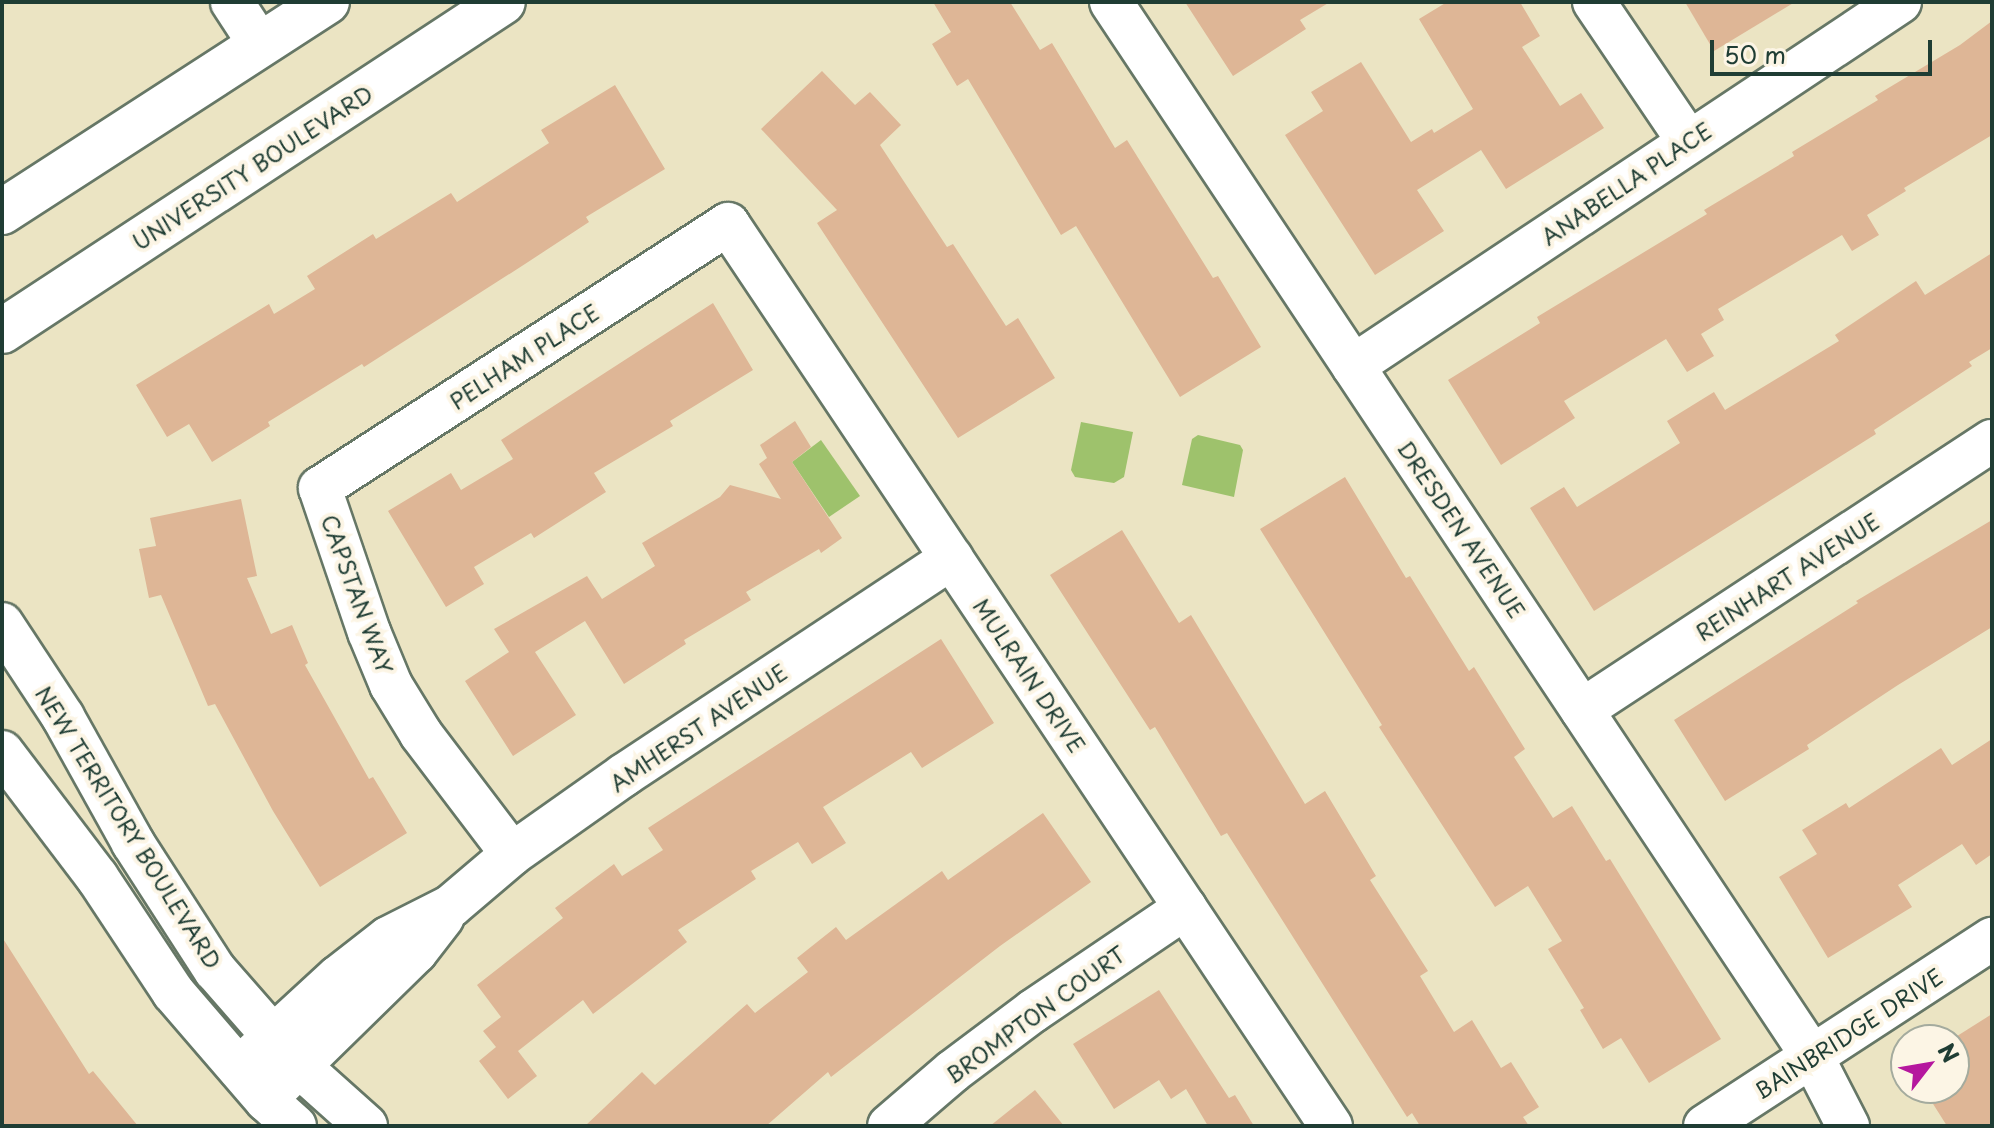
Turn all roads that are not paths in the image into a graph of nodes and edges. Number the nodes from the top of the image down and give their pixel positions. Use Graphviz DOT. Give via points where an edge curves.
graph roads {
  1 [pos="232,2"];
  2 [pos="327,2"];
  3 [pos="503,2"];
  4 [pos="1111,2"];
  5 [pos="1594,2"];
  6 [pos="1900,2"];
  7 [pos="270,26"];
  8 [pos="1688,141"];
  9 [pos="2,212"];
  10 [pos="728,224"];
  11 [pos="2,331"];
  12 [pos="1353,366"];
  13 [pos="1992,441"];
  14 [pos="320,488"];
  15 [pos="952,558"];
  16 [pos="2,624"];
  17 [pos="1582,710"];
  18 [pos="2,752"];
  19 [pos="512,854"];
  20 [pos="1185,908"];
  21 [pos="1992,939"];
  22 [pos="285,1050"];
  23 [pos="1812,1056"];
  24 [pos="239,1068"];
  25 [pos="281,1113"];
  26 [pos="366,1126"];
  27 [pos="889,1126"];
  28 [pos="1331,1126"];
  29 [pos="1705,1126"];
  30 [pos="1848,1126"];
  31 [pos="1871,1126"];
  1 -- 7 [label="street"];
  2 -- 7 [label="main road"];
  3 -- 11 [label="main road, UNIVERSITY BOULEVARD"];
  4 -- 12 [label="street, DRESDEN AVENUE"];
  5 -- 8 [label="street"];
  6 -- 8 [label="street, ANABELLA PLACE"];
  7 -- 9 [label="main road"];
  8 -- 12 [label="street, ANABELLA PLACE"];
  10 -- 14 [label="street, PELHAM PLACE"];
  10 -- 15 [label="street, MULRAIN DRIVE"];
  12 -- 17 [label="street, DRESDEN AVENUE"];
  13 -- 17 [label="street, REINHART AVENUE"];
  14 -- 19 [label="street, CAPSTAN WAY" via="391,685 437,757"];
  15 -- 19 [label="street, AMHERST AVENUE"];
  15 -- 20 [label="street, MULRAIN DRIVE"];
  16 -- 22 [label="street, NEW TERRITORY BOULEVARD" via="215,970"];
  17 -- 23 [label="street, DRESDEN AVENUE"];
  18 -- 24 [label="street" via="97,877 173,992"];
  19 -- 22 [label="street, AMHERST AVENUE" via="451,906 416,952"];
  20 -- 27 [label="street, BROMPTON COURT" via="1033,1011"];
  20 -- 28 [label="street, MULRAIN DRIVE"];
  21 -- 23 [label="street, BAINBRIDGE DRIVE"];
  22 -- 24 [label="street, AMHERST AVENUE"];
  22 -- 25 [label="street, AMHERST AVENUE"];
  22 -- 26 [label="street, NEW TERRITORY BOULEVARD"];
  23 -- 29 [label="street, BAINBRIDGE DRIVE"];
  23 -- 30 [label="street, DRESDEN AVENUE"];
  23 -- 31 [label="street, DRESDEN AVENUE"];
  24 -- 25 [label="street"];
}
